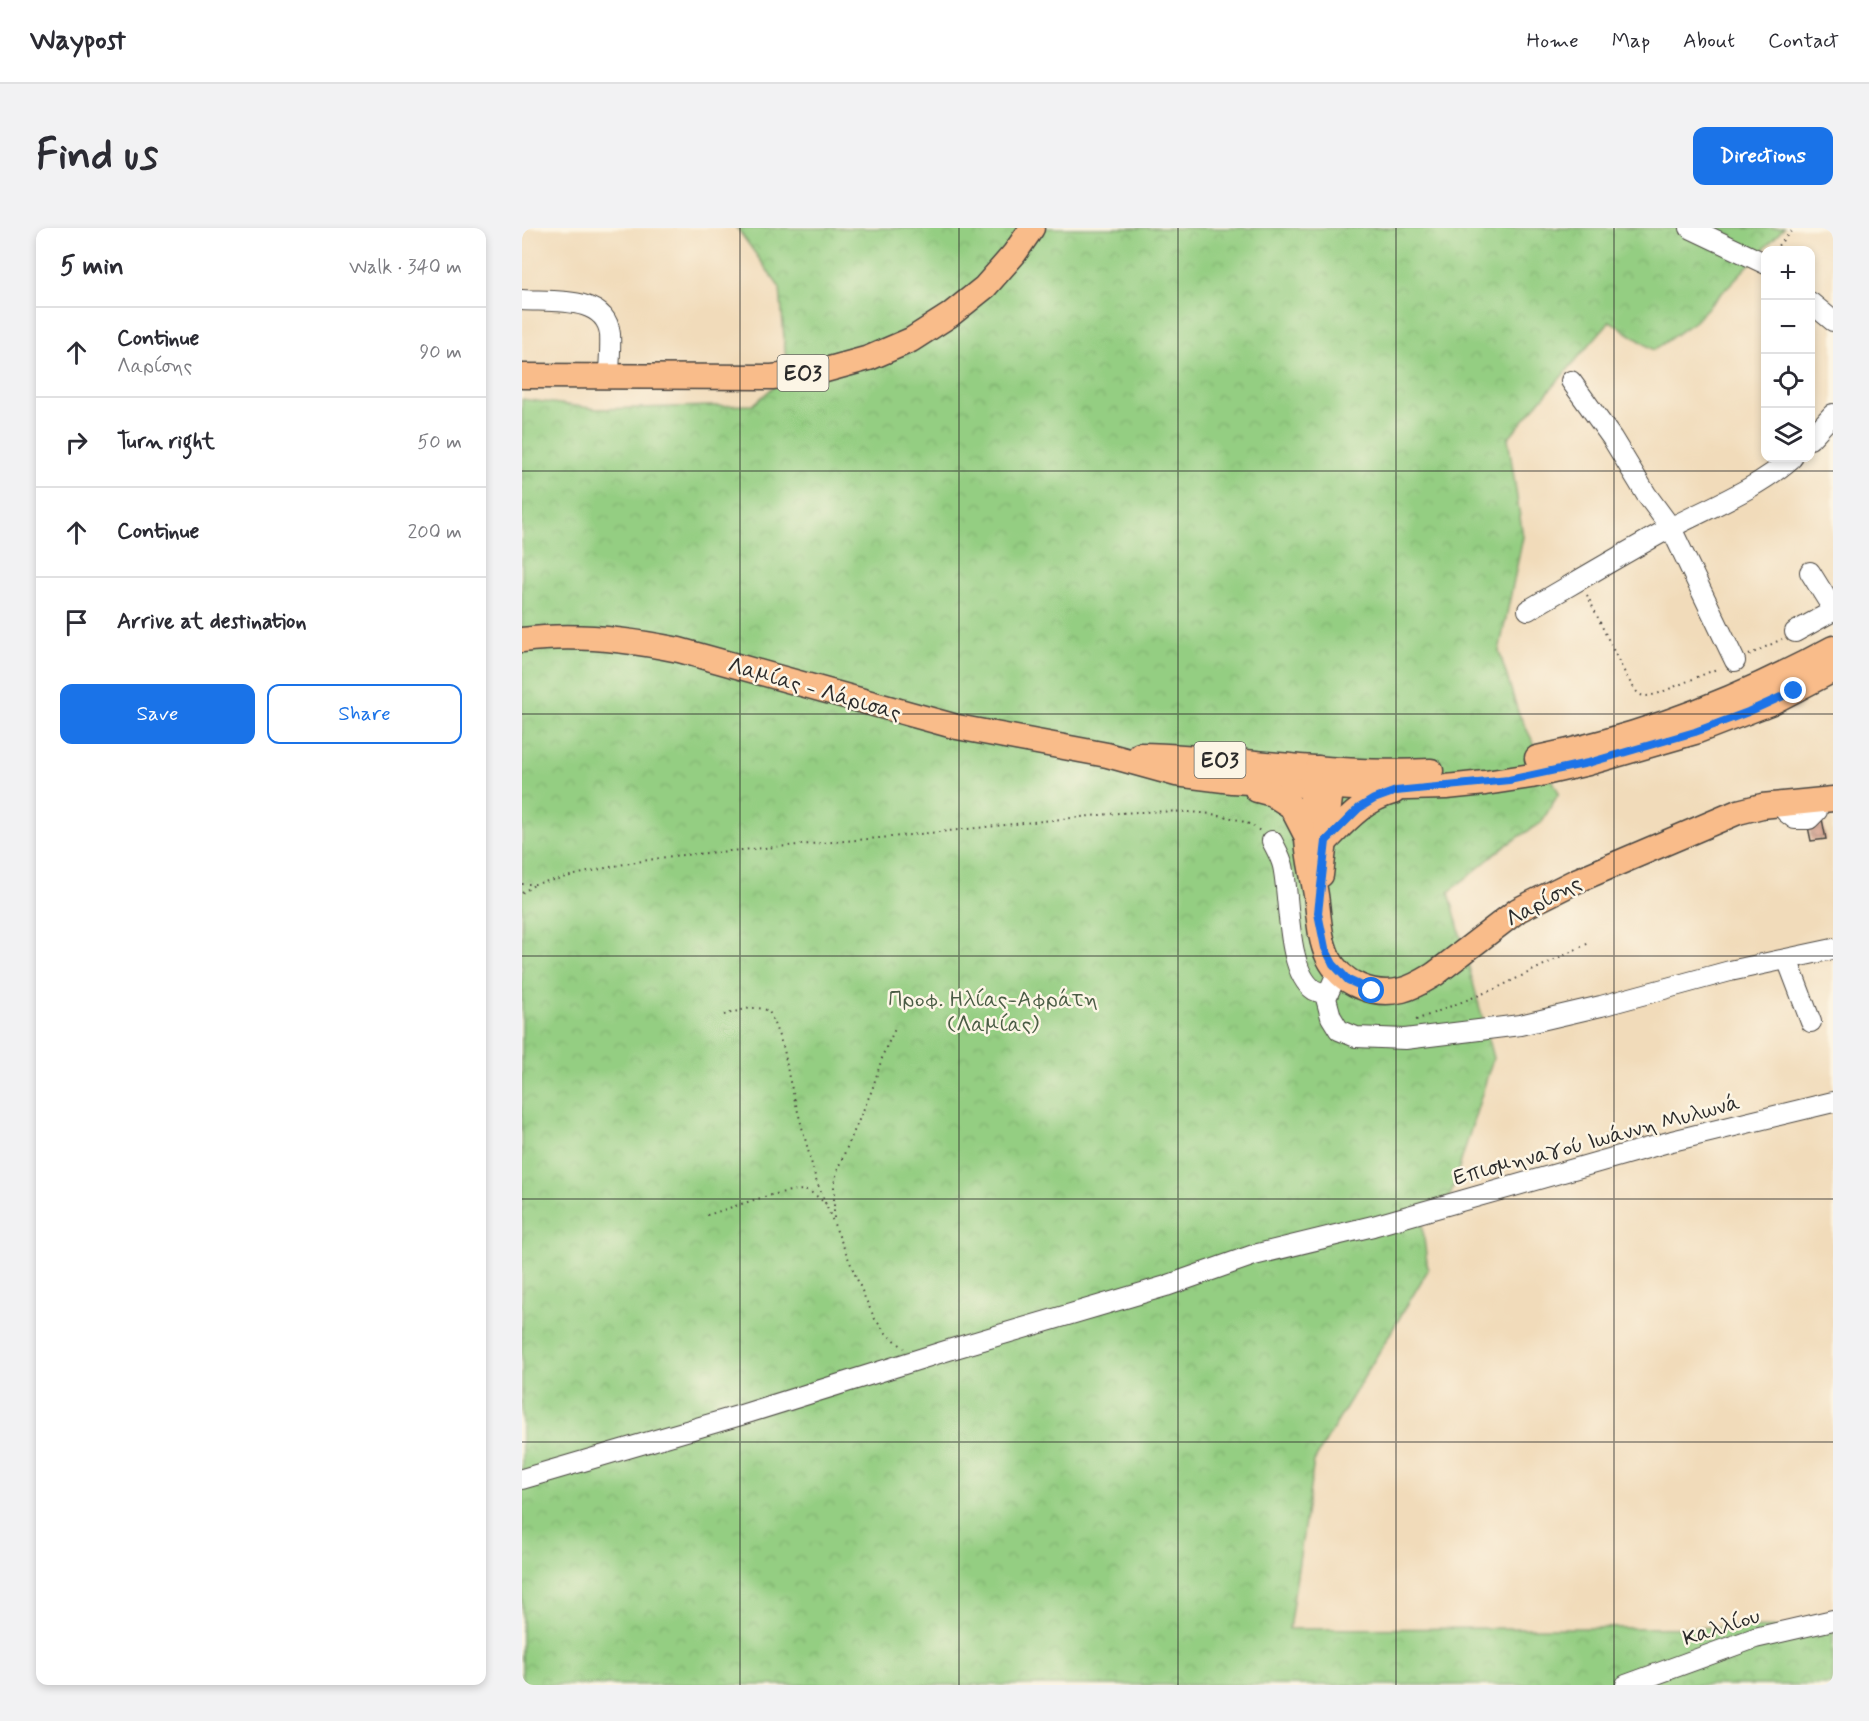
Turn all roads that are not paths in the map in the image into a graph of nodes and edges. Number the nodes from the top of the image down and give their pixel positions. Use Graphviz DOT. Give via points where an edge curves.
graph roads {
  1 [pos="1032,228"];
  2 [pos="1690,228"];
  3 [pos="1761,256"];
  4 [pos="522,300"];
  5 [pos="1815,306"];
  6 [pos="1833,321"];
  7 [pos="522,376"];
  8 [pos="609,377"];
  9 [pos="1571,381"];
  10 [pos="1833,414"];
  11 [pos="1815,434"];
  12 [pos="1787,462"];
  13 [pos="1671,528"];
  14 [pos="1810,572"];
  15 [pos="1528,610"];
  16 [pos="1833,610"];
  17 [pos="1795,632"];
  18 [pos="522,640"];
  19 [pos="1833,648"];
  20 [pos="1735,661"];
  21 [pos="1833,670"];
  22 [pos="1107,755"];
  23 [pos="1324,778"];
  24 [pos="1232,781"];
  25 [pos="1411,789"];
  26 [pos="1825,805"];
  27 [pos="1786,812"];
  28 [pos="1316,839"];
  29 [pos="1272,841"];
  30 [pos="1833,949"];
  31 [pos="1787,959"];
  32 [pos="1338,971"];
  33 [pos="1328,993"];
  34 [pos="1811,1023"];
  35 [pos="1833,1102"];
  36 [pos="522,1479"];
  37 [pos="1833,1620"];
  38 [pos="1626,1685"];
  1 -- 8 [label="main road, ΕΟ3" via="985,287 950,315 911,340 869,358 822,371 772,377"];
  2 -- 3 [label="street"];
  4 -- 8 [label="street" via="573,303 601,314 610,334"];
  5 -- 6 [label="street"];
  7 -- 8 [label="main road, ΕΟ3"];
  9 -- 13 [label="street"];
  10 -- 11 [label="street"];
  12 -- 13 [label="street" via="1752,486"];
  13 -- 15 [label="street"];
  13 -- 20 [label="street"];
  14 -- 16 [label="street"];
  16 -- 17 [label="street"];
  18 -- 22 [label="main road, Λαμίας - Λάρισας / ΕΟ3" via="566,636 640,642 957,727"];
  19 -- 23 [label="main road" via="1763,685 1689,715 1560,753 1444,771"];
  21 -- 25 [label="main road" via="1770,703 1695,732 1588,763 1509,780"];
  22 -- 23 [label="main road, Λαμίας - Λάρισας / ΕΟ3" via="1178,756"];
  22 -- 24 [label="main road, Λαμίας - Λάρισας / ΕΟ3" via="1176,774"];
  23 -- 24 [label="main road"];
  23 -- 25 [label="main road"];
  23 -- 28 [label="main road, Λαρίσης"];
  24 -- 28 [label="main road, ΕΟ3" via="1286,801"];
  25 -- 28 [label="main road" via="1366,803"];
  26 -- 27 [label="street" via="1809,819 1795,819"];
  26 -- 32 [label="main road, Λαρίσης" via="1762,806 1738,812 1576,880 1518,910 1435,975 1404,990 1372,991"];
  28 -- 32 [label="main road, Λαρίσης" via="1320,927 1329,958"];
  29 -- 33 [label="street" via="1283,866 1300,971 1307,984"];
  30 -- 31 [label="street"];
  31 -- 33 [label="street" via="1520,1025 1405,1038 1370,1038 1339,1030 1331,1017"];
  31 -- 34 [label="street"];
  32 -- 33 [label="street"];
  35 -- 36 [label="street, Επισμηναγού Ιωάννη Μυλωνά" via="1672,1141 1373,1226 1254,1255 1166,1286"];
  37 -- 38 [label="street, Καλλίου" via="1755,1638"];
}
